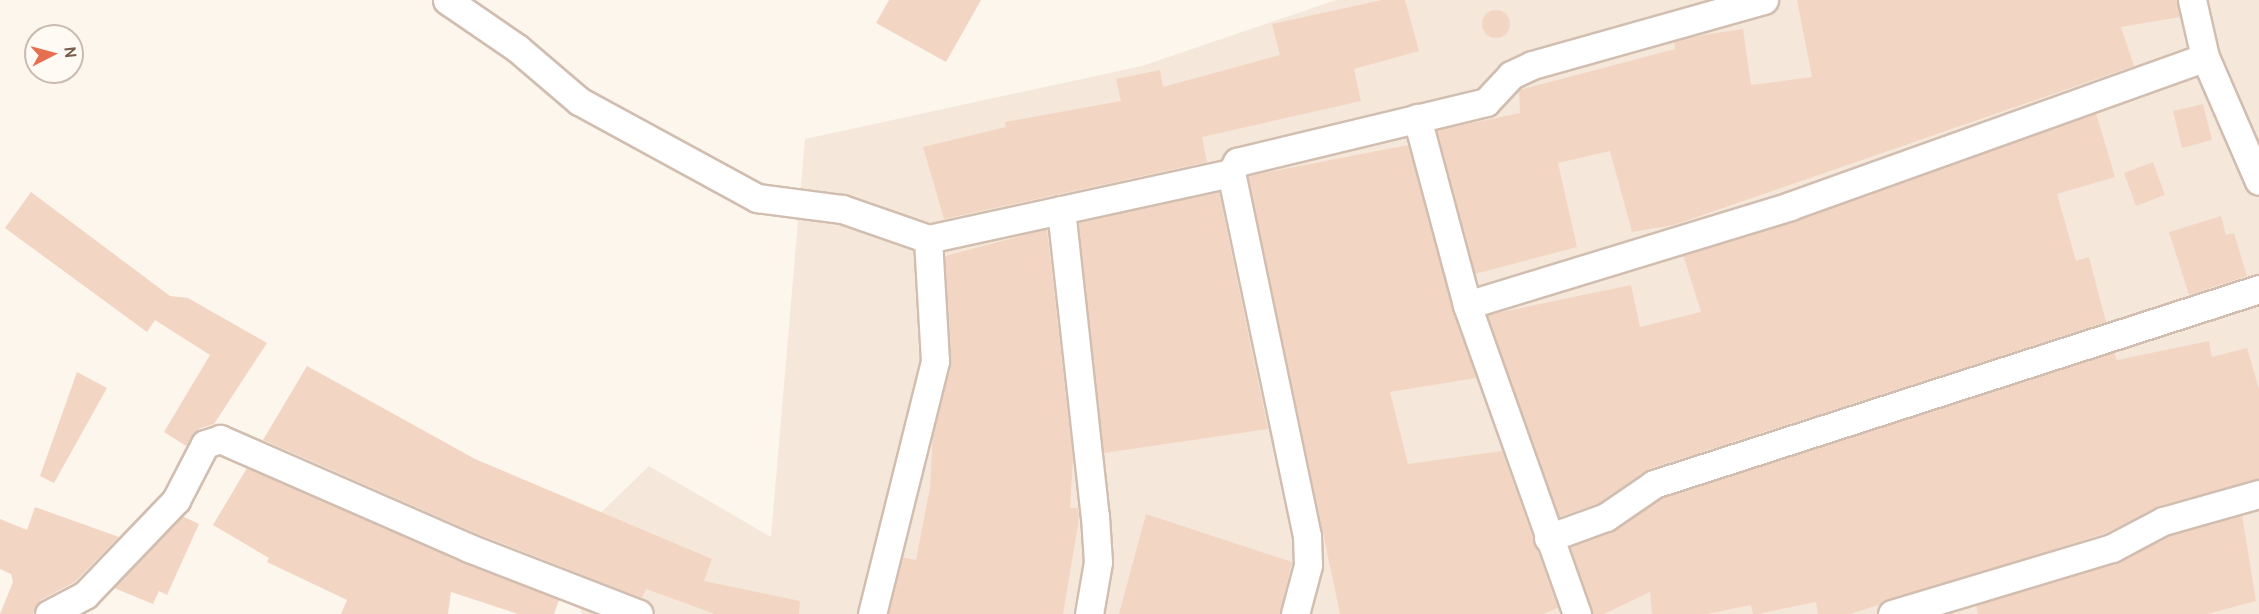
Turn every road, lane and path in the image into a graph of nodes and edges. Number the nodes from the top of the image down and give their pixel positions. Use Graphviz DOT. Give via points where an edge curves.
graph roads {
  1 [pos="447,0"];
  2 [pos="1764,0"];
  3 [pos="2192,0"];
  4 [pos="2205,57"];
  5 [pos="1417,118"];
  6 [pos="1231,173"];
  7 [pos="2259,181"];
  8 [pos="1061,210"];
  9 [pos="928,239"];
  10 [pos="2259,289"];
  11 [pos="1467,305"];
  12 [pos="2259,494"];
  13 [pos="1548,538"];
  14 [pos="49,614"];
  15 [pos="639,614"];
  16 [pos="872,614"];
  17 [pos="1089,614"];
  18 [pos="1294,614"];
  19 [pos="1577,614"];
  20 [pos="1892,614"];
  1 -- 9 [label="street" via="517,48 579,101 757,198 842,208"];
  2 -- 5 [label="street" via="1532,65 1511,75 1486,102"];
  3 -- 4 [label="street"];
  4 -- 7 [label="street"];
  4 -- 11 [label="street" via="1790,206"];
  5 -- 6 [label="street" via="1253,156 1237,162"];
  5 -- 11 [label="street"];
  6 -- 8 [label="street"];
  6 -- 18 [label="street" via="1307,536 1308,565"];
  8 -- 9 [label="street"];
  8 -- 17 [label="street" via="1098,550"];
  9 -- 16 [label="street" via="935,361"];
  10 -- 13 [label="street" via="1654,484 1606,517"];
  11 -- 13 [label="street"];
  12 -- 20 [label="street" via="2163,521 2112,548"];
  13 -- 19 [label="street"];
  14 -- 15 [label="street" via="85,595 176,500 205,444 220,439 469,548"];
}
